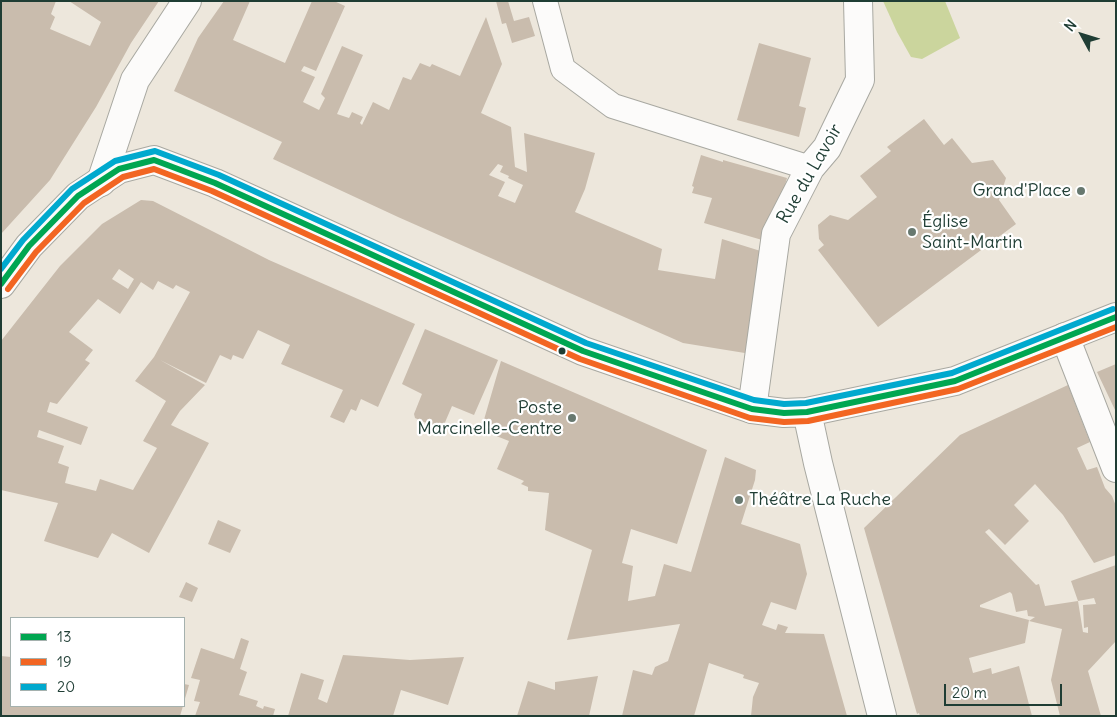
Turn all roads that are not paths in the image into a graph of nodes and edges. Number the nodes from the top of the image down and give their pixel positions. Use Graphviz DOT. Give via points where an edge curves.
graph roads {
  1 [pos="187,1"];
  2 [pos="545,1"];
  3 [pos="858,1"];
  4 [pos="810,168"];
  5 [pos="101,182"];
  6 [pos="1,284"];
  7 [pos="1116,317"];
  8 [pos="1066,337"];
  9 [pos="752,409"];
  10 [pos="807,412"];
  11 [pos="1116,468"];
  12 [pos="882,716"];
  1 -- 5 [label="main road" via="135,80"];
  2 -- 4 [label="lane" via="563,69 613,106"];
  3 -- 4 [label="main road, Rue du Lavoir" via="860,80 827,148"];
  4 -- 9 [label="main road, Rue du Lavoir" via="776,234"];
  5 -- 6 [label="main road" via="78,196 29,246"];
  5 -- 9 [label="main road" via="119,169 154,160 583,351"];
  7 -- 8 [label="main road"];
  8 -- 10 [label="main road" via="955,381"];
  8 -- 11 [label="main road"];
  9 -- 10 [label="main road"];
  10 -- 12 [label="main road"];
}
